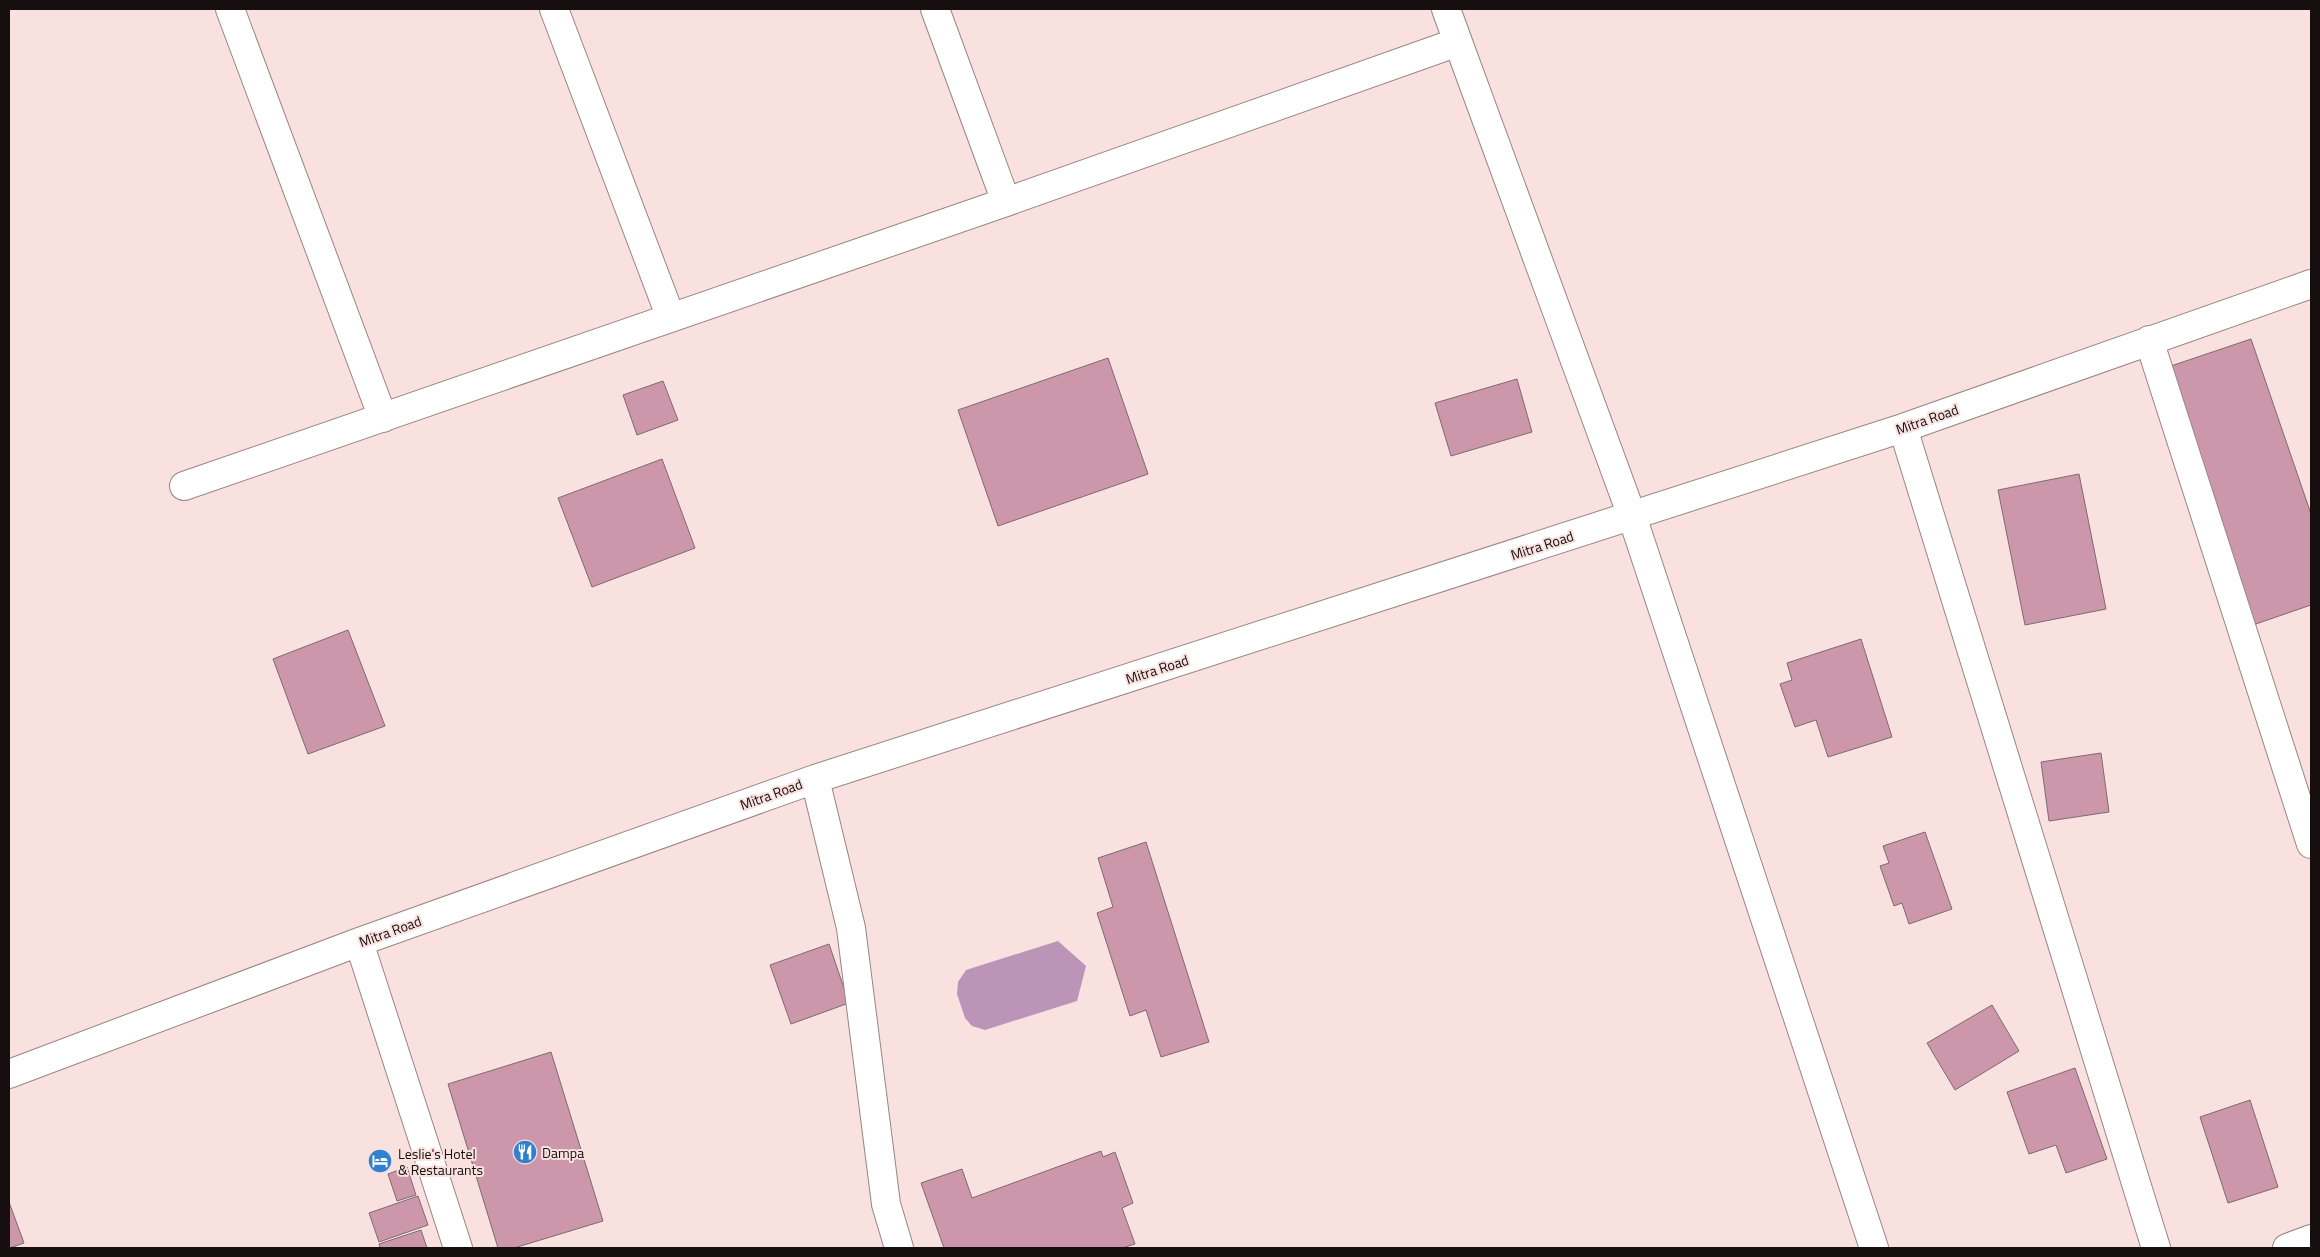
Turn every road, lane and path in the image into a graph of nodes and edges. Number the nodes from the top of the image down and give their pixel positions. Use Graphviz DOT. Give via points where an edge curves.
graph roads {
  1 [pos="230,9"];
  2 [pos="554,9"];
  3 [pos="935,9"];
  4 [pos="1446,9"];
  5 [pos="1458,42"];
  6 [pos="1006,202"];
  7 [pos="2311,284"];
  8 [pos="671,318"];
  9 [pos="2149,340"];
  10 [pos="383,418"];
  11 [pos="1903,428"];
  12 [pos="184,486"];
  13 [pos="1632,516"];
  14 [pos="815,779"];
  15 [pos="2311,844"];
  16 [pos="359,942"];
  17 [pos="9,1074"];
  18 [pos="2311,1239"];
  19 [pos="458,1248"];
  20 [pos="899,1248"];
  21 [pos="1874,1248"];
  22 [pos="2156,1248"];
  23 [pos="2287,1248"];
  1 -- 10 [label="street"];
  2 -- 8 [label="street"];
  3 -- 6 [label="street"];
  4 -- 5 [label="street"];
  5 -- 6 [label="street"];
  5 -- 13 [label="street"];
  6 -- 8 [label="street"];
  7 -- 9 [label="street, Mitra Road"];
  8 -- 10 [label="street"];
  9 -- 11 [label="street, Mitra Road"];
  9 -- 15 [label="street"];
  10 -- 12 [label="street"];
  11 -- 13 [label="street, Mitra Road"];
  11 -- 22 [label="street"];
  13 -- 14 [label="street, Mitra Road"];
  13 -- 21 [label="street"];
  14 -- 16 [label="street, Mitra Road"];
  14 -- 20 [label="street" via="851,928 886,1204"];
  16 -- 17 [label="street, Mitra Road"];
  16 -- 19 [label="street"];
  18 -- 23 [label="street"];
}
